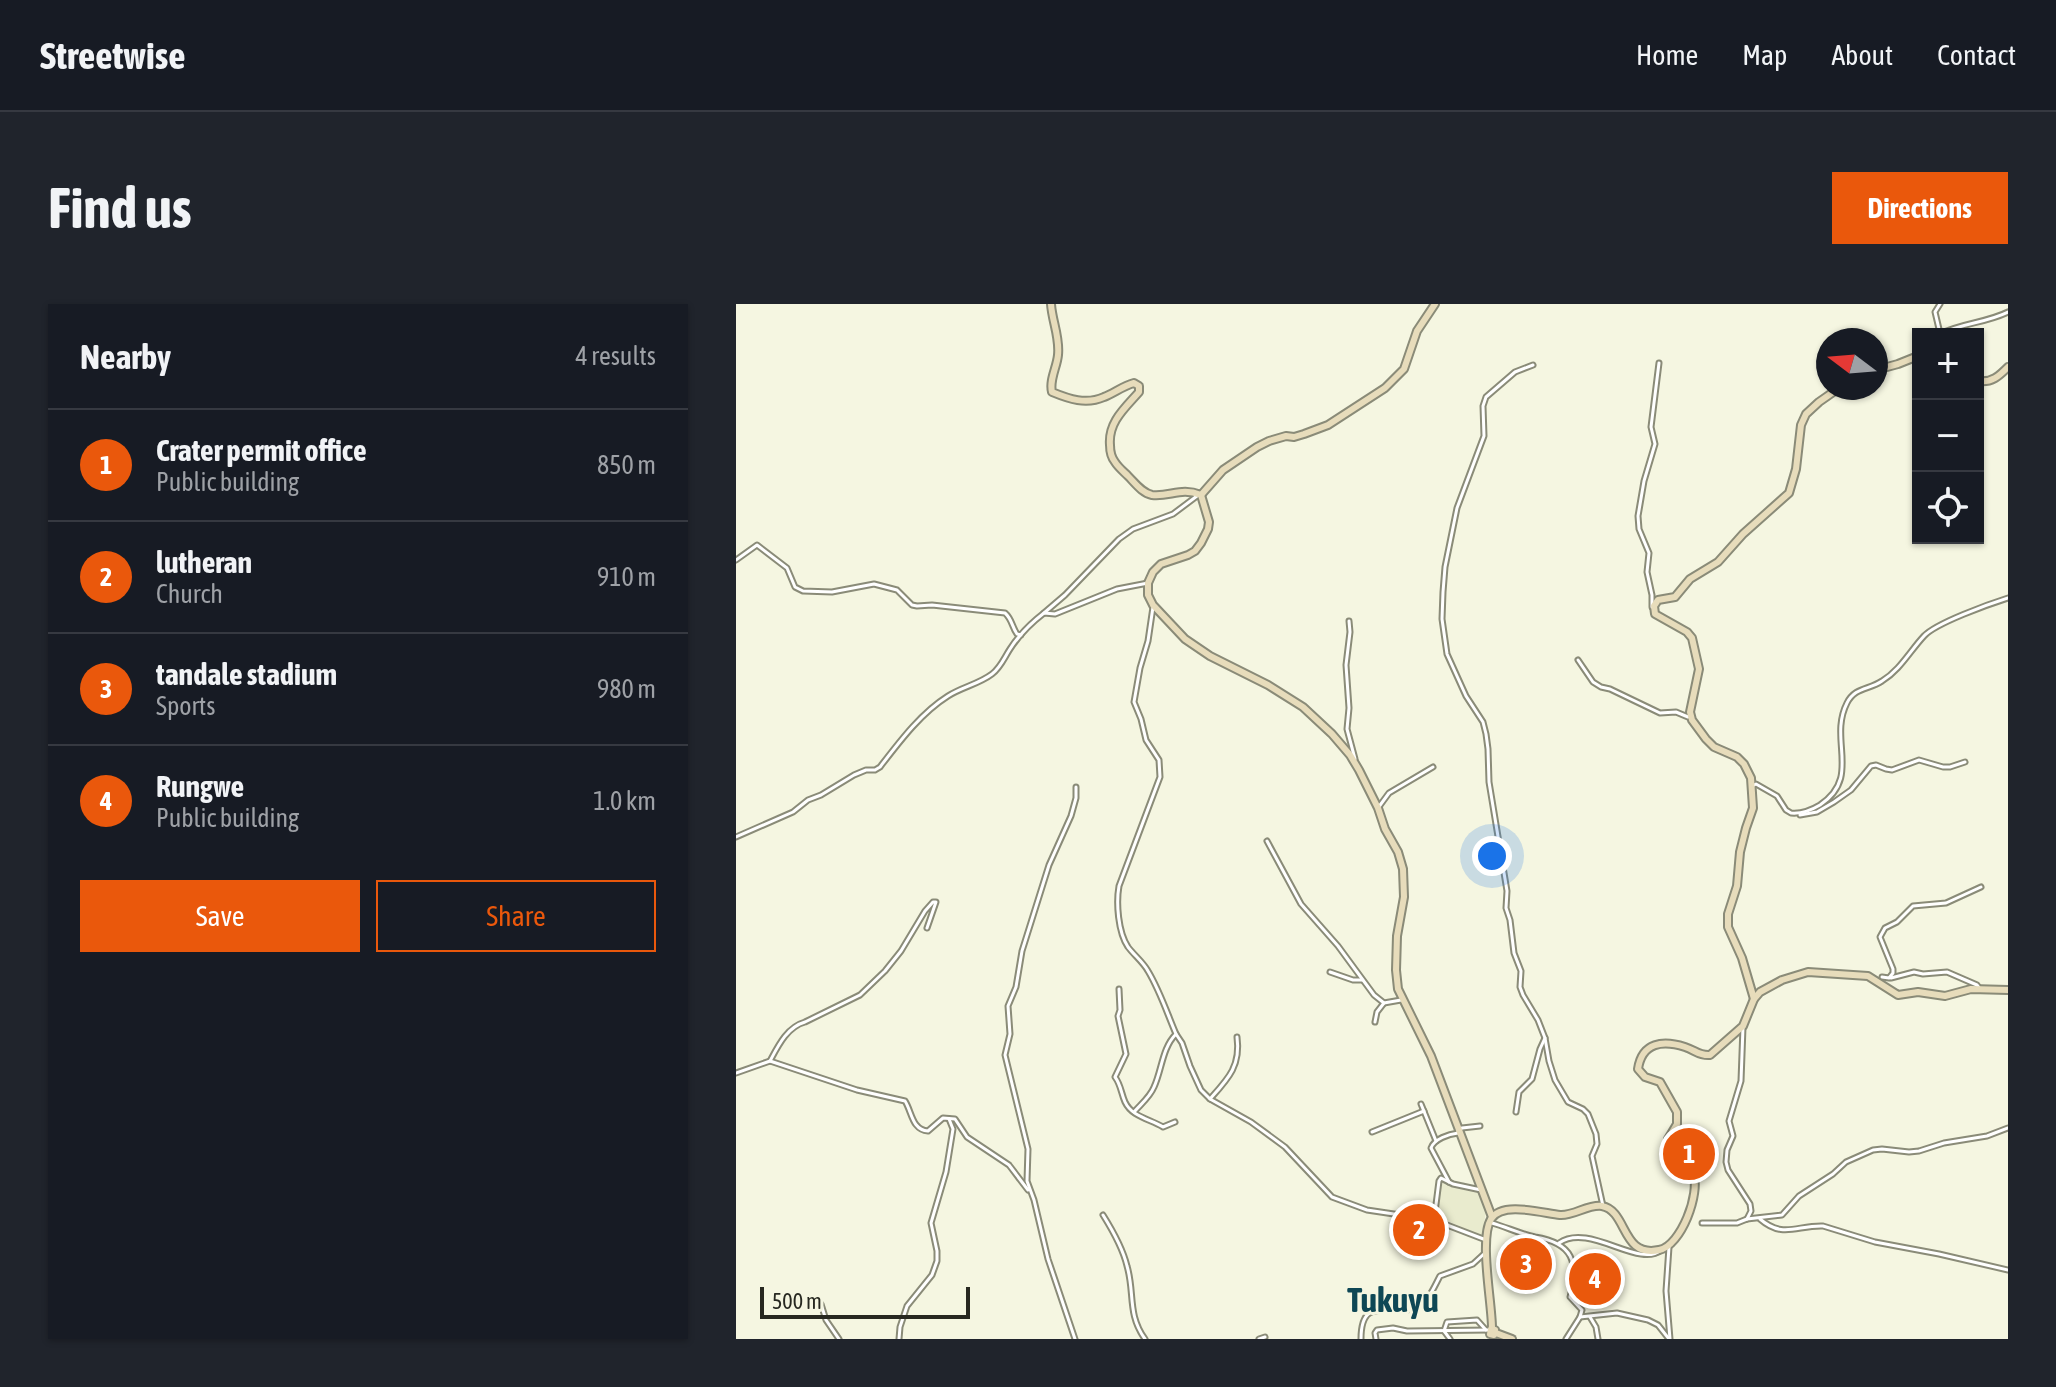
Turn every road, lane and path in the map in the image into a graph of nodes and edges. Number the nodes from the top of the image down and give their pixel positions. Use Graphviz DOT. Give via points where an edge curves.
graph roads {
  1 [pos="1051,304"];
  2 [pos="1435,304"];
  3 [pos="1940,304"];
  4 [pos="2008,312"];
  5 [pos="1939,328"];
  6 [pos="1952,328"];
  7 [pos="1912,358"];
  8 [pos="1659,363"];
  9 [pos="1533,365"];
  10 [pos="1888,367"];
  11 [pos="2008,367"];
  12 [pos="1984,381"];
  13 [pos="1822,400"];
  14 [pos="1200,495"];
  15 [pos="736,560"];
  16 [pos="1148,583"];
  17 [pos="2008,598"];
  18 [pos="1153,605"];
  19 [pos="1044,613"];
  20 [pos="1655,614"];
  21 [pos="1349,621"];
  22 [pos="1021,635"];
  23 [pos="1578,660"];
  24 [pos="1692,720"];
  25 [pos="1965,762"];
  26 [pos="1433,767"];
  27 [pos="1359,770"];
  28 [pos="1752,786"];
  29 [pos="1076,787"];
  30 [pos="1378,808"];
  31 [pos="1796,814"];
  32 [pos="736,837"];
  33 [pos="1267,841"];
  34 [pos="1981,887"];
  35 [pos="927,928"];
  36 [pos="1330,972"];
  37 [pos="1868,976"];
  38 [pos="1882,977"];
  39 [pos="1362,980"];
  40 [pos="1119,989"];
  41 [pos="1980,989"];
  42 [pos="2008,990"];
  43 [pos="1754,999"];
  44 [pos="1405,1000"];
  45 [pos="1384,1003"];
  46 [pos="1375,1022"];
  47 [pos="1743,1026"];
  48 [pos="1176,1034"];
  49 [pos="1237,1037"];
  50 [pos="1545,1038"];
  51 [pos="770,1061"];
  52 [pos="736,1073"];
  53 [pos="1210,1099"];
  54 [pos="1421,1104"];
  55 [pos="1424,1111"];
  56 [pos="1134,1112"];
  57 [pos="1516,1112"];
  58 [pos="949,1119"];
  59 [pos="1175,1122"];
  60 [pos="1480,1126"];
  61 [pos="2008,1128"];
  62 [pos="1372,1132"];
  63 [pos="1459,1132"];
  64 [pos="1436,1141"];
  65 [pos="1449,1182"];
  66 [pos="1482,1190"];
  67 [pos="1031,1193"];
  68 [pos="1603,1206"];
  69 [pos="1103,1215"];
  70 [pos="1747,1219"];
  71 [pos="1760,1219"];
  72 [pos="1434,1220"];
  73 [pos="1491,1220"];
  74 [pos="1702,1223"];
  75 [pos="1486,1240"];
  76 [pos="1558,1243"];
  77 [pos="1669,1246"];
  78 [pos="1661,1250"];
  79 [pos="1486,1252"];
  80 [pos="2008,1270"];
  81 [pos="821,1304"];
  82 [pos="1590,1316"];
  83 [pos="1580,1317"];
  84 [pos="1444,1331"];
  85 [pos="1491,1333"];
  86 [pos="1265,1337"];
  87 [pos="839,1339"];
  88 [pos="897,1339"];
  89 [pos="1075,1339"];
  90 [pos="1145,1339"];
  91 [pos="1259,1339"];
  92 [pos="1361,1339"];
  93 [pos="1376,1339"];
  94 [pos="1450,1339"];
  95 [pos="1512,1339"];
  96 [pos="1566,1339"];
  97 [pos="1598,1339"];
  98 [pos="1670,1339"];
  1 -- 14 [label="street" via="1059,340 1052,392 1091,401 1134,383 1139,386 1113,422 1115,463 1147,493"];
  2 -- 14 [label="street" via="1417,331 1404,369 1385,388 1328,425 1257,447 1223,470"];
  3 -- 5 [label="street" via="1935,312"];
  4 -- 6 [label="street"];
  7 -- 10 [label="street"];
  8 -- 20 [label="street" via="1651,427 1655,444 1638,516 1649,553"];
  9 -- 50 [label="street" via="1515,372 1486,397 1484,436 1461,494 1445,567 1442,619 1447,654 1486,734 1520,987"];
  11 -- 12 [label="street"];
  13 -- 20 [label="street" via="1801,425 1789,493 1675,597 1658,600"];
  14 -- 16 [label="street" via="1209,522 1201,543 1188,555 1161,564"];
  14 -- 19 [label="street" via="1119,539"];
  15 -- 22 [label="street" via="757,545 787,568 795,587 803,591 886,587 912,605 1005,613"];
  16 -- 18 [label="street"];
  16 -- 19 [label="street" via="1117,589 1055,614"];
  17 -- 31 [label="street" via="1938,625 1881,682 1855,692 1844,709 1836,792 1810,811"];
  18 -- 27 [label="street" via="1185,639 1210,656 1303,707"];
  18 -- 48 [label="street" via="1134,702 1146,740 1159,760 1160,777 1118,894 1122,937 1149,973"];
  19 -- 22 [label="street"];
  20 -- 24 [label="street" via="1692,638 1699,669"];
  21 -- 27 [label="street" via="1347,729"];
  22 -- 32 [label="street" via="1000,667 934,706 880,767 854,775 793,812"];
  23 -- 24 [label="street" via="1601,687 1660,713 1676,712"];
  24 -- 28 [label="street" via="1714,747 1744,764"];
  25 -- 31 [label="street" via="1943,767 1919,760 1892,770 1871,766 1834,802 1810,814"];
  26 -- 30 [label="street" via="1389,793"];
  27 -- 30 [label="street"];
  28 -- 31 [label="street" via="1771,792"];
  28 -- 43 [label="street" via="1753,808 1728,927"];
  29 -- 67 [label="street" via="1008,1006 1005,1055 1028,1149"];
  30 -- 44 [label="street" via="1403,869 1396,970"];
  33 -- 39 [label="street" via="1301,904"];
  34 -- 38 [label="street" via="1946,903 1913,906 1885,928 1880,937 1893,973"];
  35 -- 51 [label="street" via="936,902 885,971 860,995 797,1024"];
  36 -- 39 [label="street"];
  37 -- 38 [label="street"];
  37 -- 41 [label="street" via="1898,995 1945,996"];
  37 -- 43 [label="street" via="1808,972 1765,988"];
  38 -- 41 [label="street" via="1947,972"];
  39 -- 45 [label="street"];
  40 -- 56 [label="street" via="1126,1054 1115,1077 1125,1104"];
  41 -- 42 [label="street"];
  43 -- 47 [label="street"];
  44 -- 45 [label="street"];
  44 -- 63 [label="street"];
  45 -- 46 [label="street"];
  47 -- 70 [label="street" via="1741,1081 1729,1121 1733,1136 1726,1162 1750,1204"];
  47 -- 77 [label="street" via="1710,1055 1658,1043 1639,1062 1641,1074 1660,1082 1677,1112 1668,1139 1684,1157 1696,1186 1690,1214"];
  48 -- 53 [label="street"];
  48 -- 56 [label="street" via="1152,1092"];
  49 -- 53 [label="street" via="1235,1068"];
  50 -- 57 [label="street" via="1532,1079 1519,1092"];
  50 -- 68 [label="street" via="1555,1080 1568,1102 1588,1114 1596,1134 1592,1156"];
  51 -- 52 [label="street"];
  51 -- 58 [label="street" via="905,1101 922,1130"];
  53 -- 72 [label="street" via="1285,1147 1332,1197 1367,1210"];
  54 -- 55 [label="street"];
  55 -- 62 [label="street"];
  55 -- 64 [label="street"];
  56 -- 59 [label="street" via="1163,1127"];
  58 -- 67 [label="street" via="1009,1165"];
  58 -- 88 [label="street" via="953,1129 946,1172 931,1223 937,1261 907,1306"];
  60 -- 63 [label="street"];
  61 -- 71 [label="street" via="1919,1151 1873,1150 1846,1162 1782,1215"];
  63 -- 64 [label="street"];
  63 -- 66 [label="street"];
  64 -- 65 [label="street" via="1431,1148"];
  65 -- 66 [label="street"];
  65 -- 72 [label="street" via="1439,1181"];
  66 -- 73 [label="street"];
  67 -- 89 [label="street"];
  68 -- 73 [label="street" via="1565,1215 1507,1210"];
  68 -- 78 [label="street" via="1614,1212 1639,1248"];
  69 -- 90 [label="street" via="1128,1267 1135,1323"];
  70 -- 71 [label="street"];
  70 -- 74 [label="street"];
  71 -- 80 [label="street" via="1775,1229 1823,1226"];
  72 -- 75 [label="street"];
  73 -- 75 [label="street"];
  73 -- 76 [label="street"];
  75 -- 79 [label="street"];
  76 -- 78 [label="street" via="1598,1239 1638,1253"];
  76 -- 83 [label="street" via="1570,1255 1575,1279 1570,1297 1582,1310"];
  77 -- 78 [label="street"];
  77 -- 98 [label="street"];
  79 -- 85 [label="street"];
  79 -- 92 [label="street" via="1473,1264 1440,1276 1420,1306 1370,1312 1361,1324"];
  81 -- 87 [label="street"];
  82 -- 83 [label="street"];
  82 -- 97 [label="street"];
  82 -- 98 [label="street" via="1617,1313 1648,1320"];
  83 -- 96 [label="street"];
  84 -- 85 [label="street"];
  84 -- 85 [label="street" via="1447,1322 1473,1320"];
  84 -- 93 [label="street" via="1384,1329 1377,1330"];
  84 -- 94 [label="street"];
  85 -- 95 [label="street"];
  86 -- 91 [label="street"];
}
